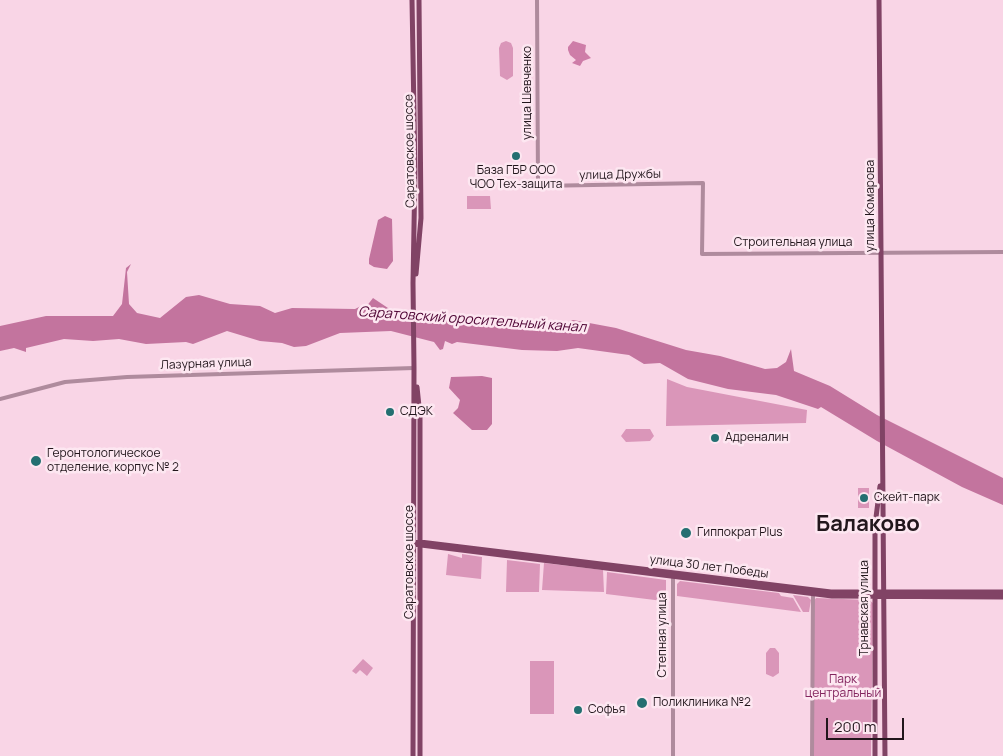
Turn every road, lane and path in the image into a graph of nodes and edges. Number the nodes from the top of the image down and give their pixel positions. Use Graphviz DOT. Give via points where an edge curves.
graph roads {
  1 [pos="412,0"];
  2 [pos="419,0"];
  3 [pos="538,0"];
  4 [pos="879,0"];
  5 [pos="538,186"];
  6 [pos="416,237"];
  7 [pos="1003,252"];
  8 [pos="881,253"];
  9 [pos="702,254"];
  10 [pos="414,368"];
  11 [pos="415,392"];
  12 [pos="0,400"];
  13 [pos="882,458"];
  14 [pos="877,509"];
  15 [pos="884,509"];
  16 [pos="413,544"];
  17 [pos="420,544"];
  18 [pos="673,575"];
  19 [pos="813,592"];
  20 [pos="1001,592"];
  21 [pos="884,594"];
  22 [pos="875,595"];
  23 [pos="1003,598"];
  24 [pos="875,633"];
  25 [pos="885,634"];
  26 [pos="413,647"];
  27 [pos="420,647"];
  28 [pos="875,651"];
  29 [pos="885,652"];
  30 [pos="413,756"];
  31 [pos="420,756"];
  32 [pos="673,756"];
  33 [pos="812,756"];
  34 [pos="875,756"];
  35 [pos="885,756"];
  1 -- 6 [label="main road, Саратовское шоссе"];
  2 -- 6 [label="main road, Саратовское шоссе"];
  3 -- 5 [label="street, улица Шевченко"];
  4 -- 8 [label="main road, улица Комарова"];
  5 -- 9 [label="street, улица Дружбы" via="703,183"];
  6 -- 10 [label="main road, Саратовское шоссе"];
  7 -- 8 [label="street, Строительная улица"];
  8 -- 9 [label="street, Строительная улица"];
  8 -- 13 [label="main road, улица Комарова"];
  10 -- 11 [label="main road, Саратовское шоссе"];
  10 -- 12 [label="street, Лазурная улица" via="74,381"];
  11 -- 16 [label="main road, Саратовское шоссе"];
  11 -- 17 [label="main road, Саратовское шоссе" via="420,416"];
  13 -- 14 [label="main road, Трнавская улица"];
  13 -- 15 [label="main road, Трнавская улица"];
  14 -- 15 [label="main road"];
  14 -- 22 [label="main road, Трнавская улица"];
  15 -- 21 [label="main road, Трнавская улица"];
  16 -- 17 [label="main road, улица 30 лет Победы"];
  16 -- 26 [label="main road, Саратовское шоссе"];
  17 -- 18 [label="main road, улица 30 лет Победы"];
  17 -- 27 [label="main road, Саратовское шоссе"];
  18 -- 19 [label="main road, улица 30 лет Победы"];
  18 -- 32 [label="street, Степная улица"];
  19 -- 22 [label="main road, улица 30 лет Победы"];
  19 -- 33 [label="street"];
  20 -- 21 [label="main road, улица 30 лет Победы"];
  21 -- 22 [label="main road, улица 30 лет Победы"];
  21 -- 23 [label="main road"];
  21 -- 25 [label="main road, Трнавская улица"];
  22 -- 24 [label="main road, Трнавская улица"];
  24 -- 25 [label="main road" via="881,630"];
  24 -- 28 [label="main road, Трнавская улица"];
  25 -- 29 [label="main road, Трнавская улица"];
  26 -- 27 [label="main road"];
  26 -- 30 [label="main road, Саратовское шоссе"];
  27 -- 31 [label="main road, Саратовское шоссе"];
  28 -- 29 [label="main road"];
  28 -- 34 [label="main road, Трнавская улица"];
  29 -- 35 [label="main road, Трнавская улица"];
}
